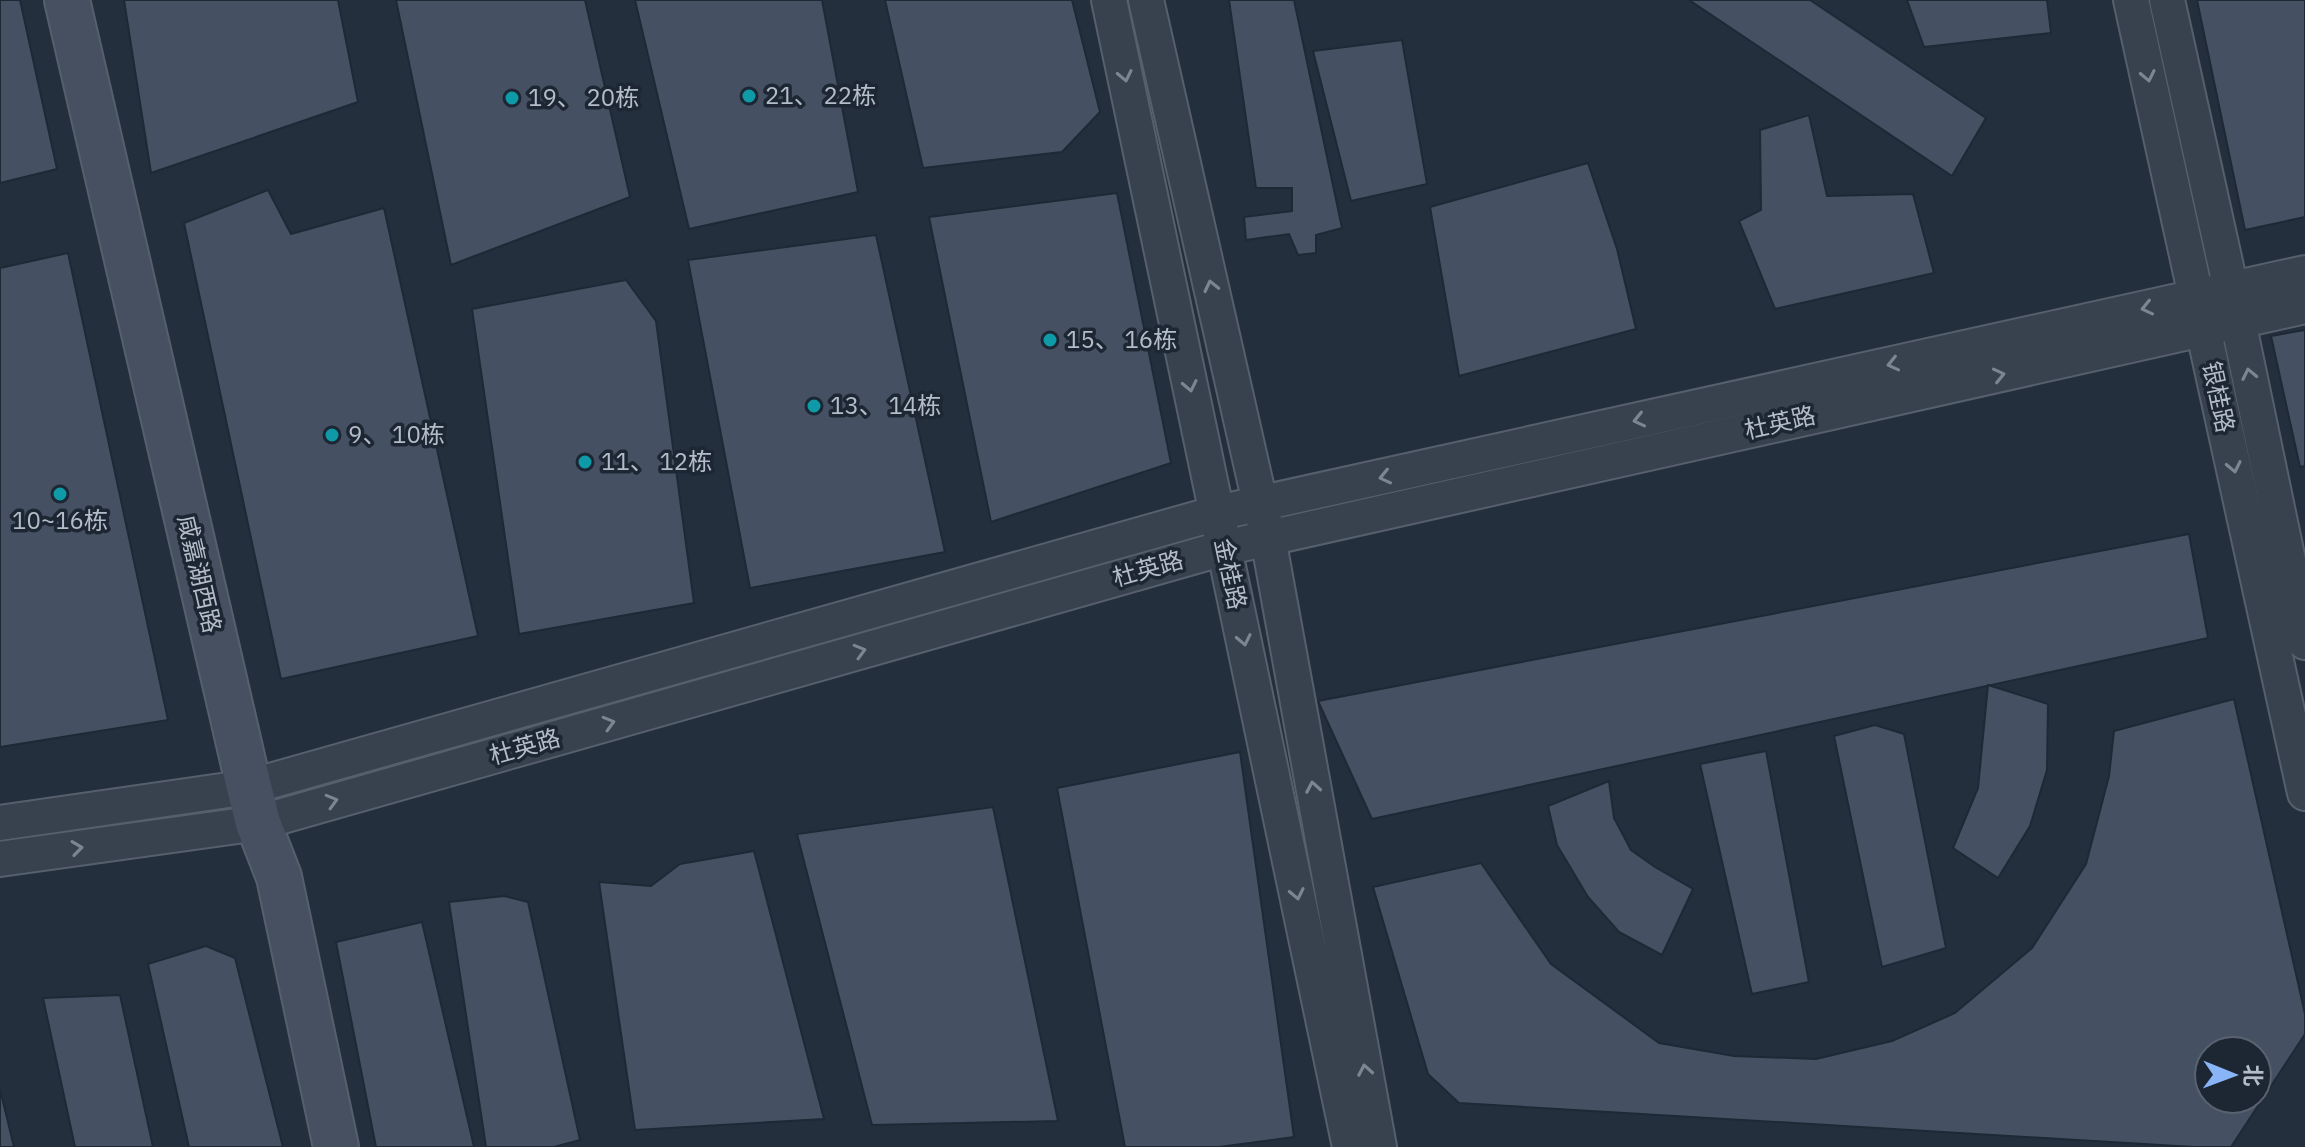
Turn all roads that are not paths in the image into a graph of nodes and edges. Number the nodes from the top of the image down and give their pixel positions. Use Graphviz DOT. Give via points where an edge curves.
graph roads {
  1 [pos="47,0"];
  2 [pos="67,0"];
  3 [pos="1109,0"];
  4 [pos="1146,0"];
  5 [pos="2131,0"];
  6 [pos="2167,0"];
  7 [pos="2305,273"];
  8 [pos="2234,305"];
  9 [pos="2305,306"];
  10 [pos="2200,313"];
  11 [pos="1260,504"];
  12 [pos="1217,513"];
  13 [pos="1268,538"];
  14 [pos="1224,548"];
  15 [pos="2305,642"];
  16 [pos="2305,793"];
  17 [pos="245,806"];
  18 [pos="0,823"];
  19 [pos="0,859"];
  20 [pos="316,1147"];
  21 [pos="336,1147"];
  22 [pos="1350,1147"];
  23 [pos="1379,1147"];
  1 -- 17 [label="main road, 咸嘉湖西路" via="201,645"];
  2 -- 17 [label="main road, 咸嘉湖西路"];
  3 -- 12 [label="street, 金桂路, one-way"];
  11 -- 4 [label="street, 金桂路, one-way"];
  5 -- 10 [label="street, 银桂路, one-way"];
  6 -- 8 [label="street, 银桂路"];
  7 -- 8 [label="street, 杜英路"];
  8 -- 9 [label="street, 杜英路"];
  8 -- 10 [label="street, 杜英路"];
  15 -- 8 [label="street, 银桂路, one-way"];
  10 -- 11 [label="street, 杜英路, one-way"];
  13 -- 10 [label="street, 杜英路, one-way"];
  10 -- 16 [label="street, 银桂路, one-way"];
  11 -- 12 [label="street, 杜英路"];
  11 -- 13 [label="street, 金桂路"];
  12 -- 14 [label="street, 金桂路"];
  12 -- 17 [label="street, 杜英路"];
  13 -- 14 [label="street, 杜英路"];
  23 -- 13 [label="street, 金桂路, one-way"];
  17 -- 14 [label="street, 杜英路, one-way"];
  14 -- 22 [label="street, 金桂路, one-way"];
  17 -- 18 [label="street, 杜英路"];
  19 -- 17 [label="street, 杜英路, one-way"];
  17 -- 20 [label="main road, 咸嘉湖西路"];
  17 -- 21 [label="main road, 咸嘉湖西路" via="279,877"];
}
